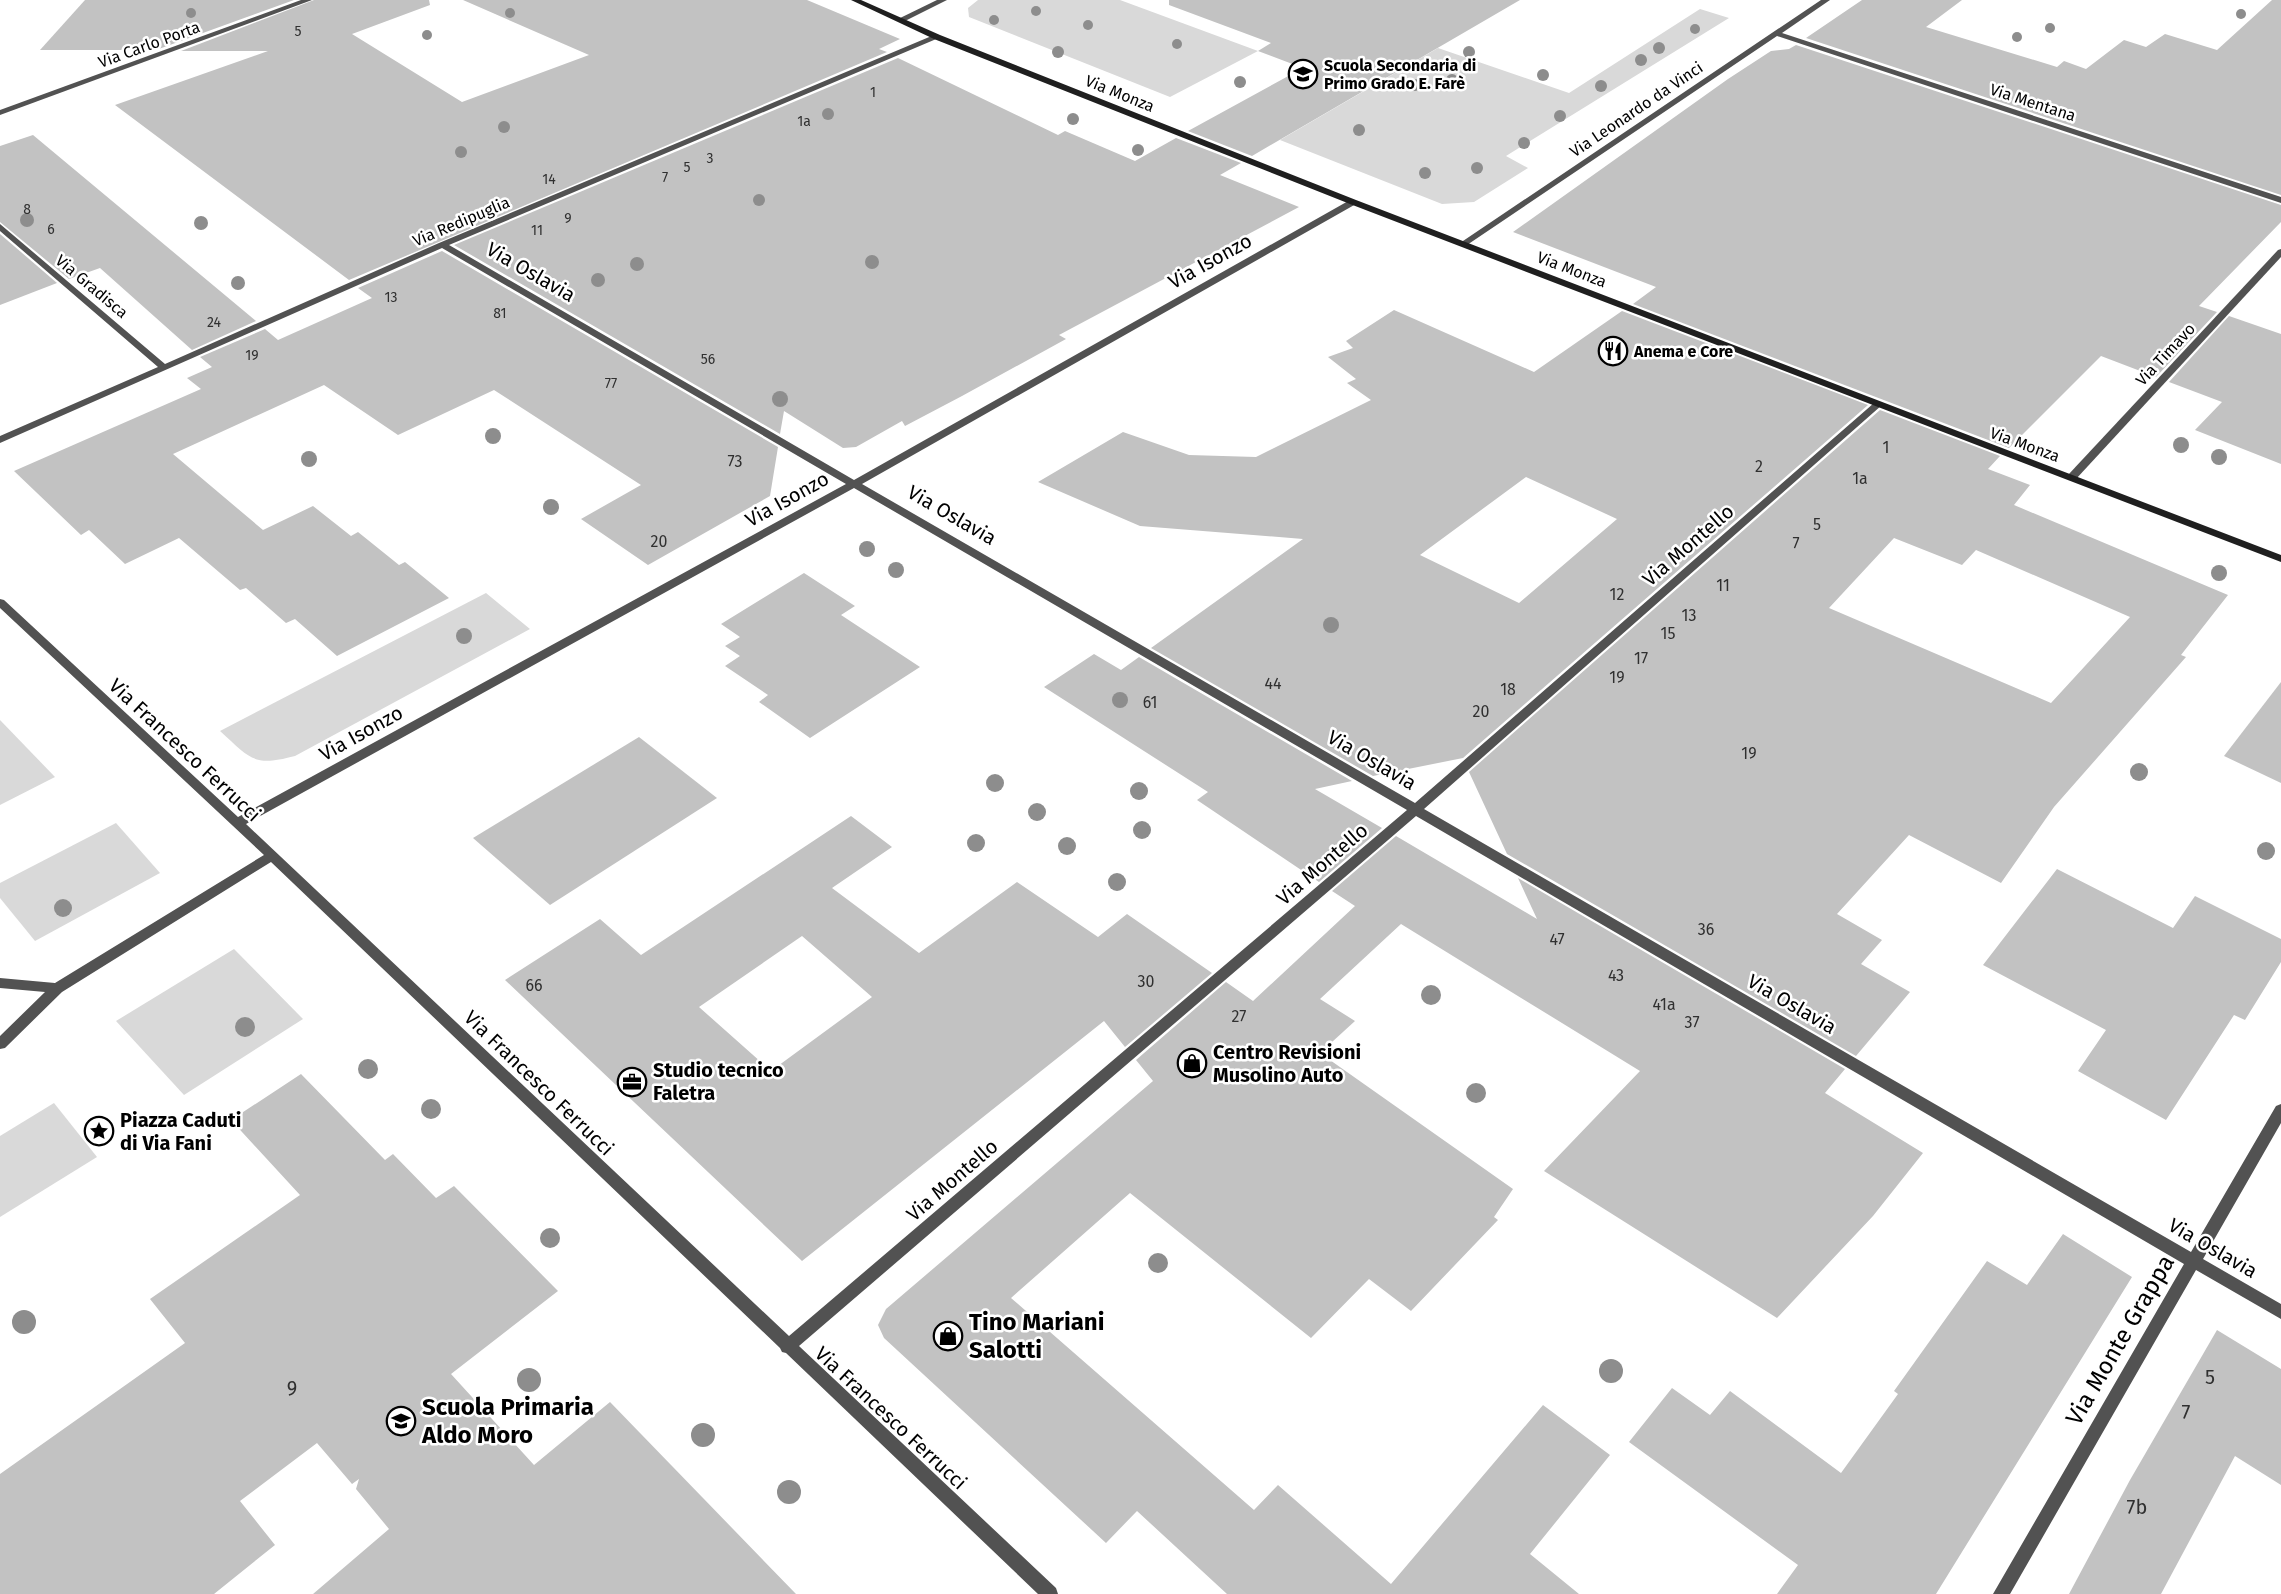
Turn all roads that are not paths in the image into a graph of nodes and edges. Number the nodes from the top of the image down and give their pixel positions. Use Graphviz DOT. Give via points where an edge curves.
graph roads {
  1 [pos="308,0"];
  2 [pos="855,0"];
  3 [pos="943,0"];
  4 [pos="1826,0"];
  5 [pos="900,20"];
  6 [pos="1776,33"];
  7 [pos="937,37"];
  8 [pos="0,113"];
  9 [pos="2281,200"];
  10 [pos="1353,202"];
  11 [pos="0,227"];
  12 [pos="1464,243"];
  13 [pos="442,245"];
  14 [pos="2281,252"];
  15 [pos="165,368"];
  16 [pos="1877,405"];
  17 [pos="0,440"];
  18 [pos="2072,477"];
  19 [pos="854,484"];
  20 [pos="2281,559"];
  21 [pos="0,602"];
  22 [pos="1416,809"];
  23 [pos="236,824"];
  24 [pos="272,856"];
  25 [pos="0,983"];
  26 [pos="57,988"];
  27 [pos="0,1044"];
  28 [pos="2281,1110"];
  29 [pos="2193,1261"];
  30 [pos="2281,1312"];
  31 [pos="787,1347"];
  32 [pos="1050,1594"];
  33 [pos="2001,1594"];
  1 -- 8 [label="street, Via Carlo Porta"];
  2 -- 5 [label="street, Via Monza"];
  3 -- 5 [label="street"];
  4 -- 6 [label="street, Via Leonardo da Vinci"];
  5 -- 7 [label="street, Via Monza"];
  6 -- 9 [label="street, Via Mentana"];
  6 -- 12 [label="street, Via Leonardo da Vinci"];
  7 -- 10 [label="street, Via Monza"];
  7 -- 13 [label="street, Via Redipuglia"];
  10 -- 12 [label="street, Via Monza"];
  10 -- 19 [label="street, Via Isonzo"];
  11 -- 15 [label="street, Via Gradisca"];
  12 -- 16 [label="street, Via Monza"];
  13 -- 15 [label="street, Via Redipuglia"];
  13 -- 19 [label="street, Via Oslavia"];
  14 -- 18 [label="street, Via Timavo"];
  15 -- 17 [label="street, Via Redipuglia"];
  16 -- 18 [label="street, Via Monza"];
  16 -- 22 [label="street, Via Montello"];
  18 -- 20 [label="street, Via Monza"];
  19 -- 22 [label="street, Via Oslavia"];
  19 -- 23 [label="street, Via Isonzo"];
  21 -- 23 [label="street, Via Francesco Ferrucci"];
  22 -- 29 [label="street, Via Oslavia"];
  22 -- 31 [label="street, Via Montello"];
  23 -- 24 [label="street, Via Francesco Ferrucci"];
  24 -- 26 [label="street"];
  24 -- 31 [label="street, Via Francesco Ferrucci"];
  25 -- 26 [label="street"];
  26 -- 27 [label="street"];
  28 -- 29 [label="street, Via Monte Grappa"];
  29 -- 30 [label="street, Via Oslavia"];
  29 -- 33 [label="street, Via Monte Grappa"];
  31 -- 32 [label="street, Via Francesco Ferrucci"];
}
